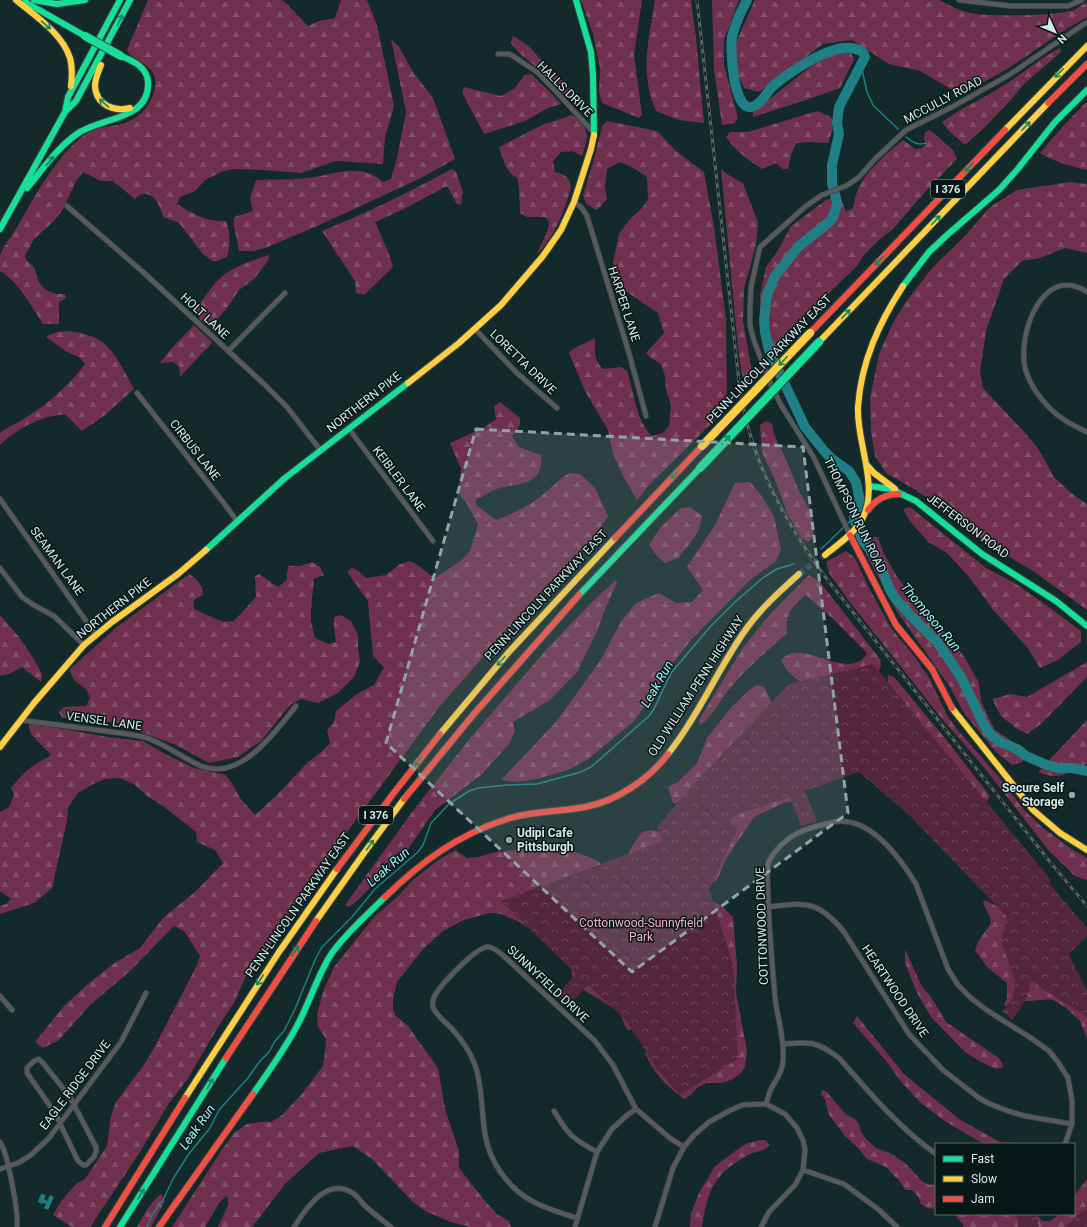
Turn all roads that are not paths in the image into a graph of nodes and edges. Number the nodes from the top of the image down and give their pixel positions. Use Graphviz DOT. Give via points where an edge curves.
graph roads {
  1 [pos="16,0"];
  2 [pos="21,0"];
  3 [pos="34,0"];
  4 [pos="85,0"];
  5 [pos="120,0"];
  6 [pos="130,0"];
  7 [pos="576,0"];
  8 [pos="959,0"];
  9 [pos="1082,0"];
  10 [pos="1087,22"];
  11 [pos="110,39"];
  12 [pos="1087,46"];
  13 [pos="498,54"];
  14 [pos="121,56"];
  15 [pos="1087,64"];
  16 [pos="1087,90"];
  17 [pos="68,97"];
  18 [pos="65,112"];
  19 [pos="594,133"];
  20 [pos="15,201"];
  21 [pos="574,202"];
  22 [pos="67,206"];
  23 [pos="0,229"];
  24 [pos="760,247"];
  25 [pos="1087,292"];
  26 [pos="285,293"];
  27 [pos="475,329"];
  28 [pos="228,351"];
  29 [pos="136,393"];
  30 [pos="557,408"];
  31 [pos="646,416"];
  32 [pos="349,429"];
  33 [pos="1087,432"];
  34 [pos="320,451"];
  35 [pos="864,460"];
  36 [pos="869,486"];
  37 [pos="903,494"];
  38 [pos="0,499"];
  39 [pos="865,515"];
  40 [pos="237,521"];
  41 [pos="851,532"];
  42 [pos="433,541"];
  43 [pos="825,555"];
  44 [pos="0,568"];
  45 [pos="799,574"];
  46 [pos="1087,626"];
  47 [pos="96,634"];
  48 [pos="84,646"];
  49 [pos="296,706"];
  50 [pos="20,720"];
  51 [pos="0,747"];
  52 [pos="1087,850"];
  53 [pos="769,907"];
  54 [pos="146,994"];
  55 [pos="0,996"];
  56 [pos="12,1010"];
  57 [pos="784,1044"];
  58 [pos="74,1104"];
  59 [pos="766,1104"];
  60 [pos="636,1109"];
  61 [pos="554,1111"];
  62 [pos="60,1124"];
  63 [pos="1072,1124"];
  64 [pos="0,1142"];
  65 [pos="1065,1143"];
  66 [pos="684,1147"];
  67 [pos="597,1152"];
  68 [pos="935,1153"];
  69 [pos="9,1166"];
  70 [pos="0,1169"];
  71 [pos="803,1170"];
  72 [pos="577,1218"];
  73 [pos="17,1227"];
  74 [pos="105,1227"];
  75 [pos="120,1227"];
  76 [pos="159,1227"];
  77 [pos="294,1227"];
  78 [pos="391,1227"];
  79 [pos="575,1227"];
  80 [pos="655,1227"];
  81 [pos="761,1227"];
  82 [pos="897,1227"];
  1 -- 17 [label="main road, one-way" via="56,34 67,49 73,72"];
  2 -- 14 [label="main road, bridge"];
  3 -- 4 [label="main road" via="57,4"];
  5 -- 17 [label="main road"];
  11 -- 6 [label="main road, one-way"];
  7 -- 19 [label="main road, NORTHERN PIKE" via="592,57"];
  8 -- 9 [label="street" via="1011,6 1068,6"];
  10 -- 24 [label="street, MCCULLY ROAD" via="1009,75 906,130 858,178 846,186 822,195 806,206"];
  14 -- 11 [label="main road, one-way" via="138,69 144,85 137,102 127,109 118,110 109,108 102,102 96,88 96,79"];
  11 -- 18 [label="main road" via="76,101"];
  12 -- 74 [label="main road, PENN-LINCOLN PARKWAY EAST / I 376, one-way, bridge" via="1035,97 575,579 455,716 392,794 324,886 275,958"];
  13 -- 19 [label="street, HALLS DRIVE" via="509,54 537,72"];
  20 -- 14 [label="main road, one-way" via="74,135 92,125 131,112 144,102 149,88 145,72 139,64"];
  75 -- 15 [label="main road, PENN-LINCOLN PARKWAY EAST / I 376, one-way, bridge" via="286,965 331,899 402,802 474,713 584,588"];
  16 -- 35 [label="main road" via="1065,110 1000,190 929,252 900,292 874,337 859,392 858,431"];
  17 -- 18 [label="main road"];
  18 -- 20 [label="main road"];
  19 -- 21 [label="main road, NORTHERN PIKE"];
  20 -- 23 [label="main road"];
  21 -- 27 [label="main road, NORTHERN PIKE" via="562,230 543,256 509,296"];
  21 -- 31 [label="street, HARPER LANE" via="587,216"];
  22 -- 28 [label="street, HOLT LANE"];
  24 -- 41 [label="street, THOMPSON RUN ROAD" via="751,287 750,324 754,341 774,392 814,458"];
  25 -- 33 [label="street" via="1075,286 1064,285 1052,289 1045,295 1027,327 1023,351 1027,375 1040,396 1064,420"];
  26 -- 28 [label="street"];
  27 -- 30 [label="street, LORETTA DRIVE"];
  27 -- 32 [label="main road, NORTHERN PIKE"];
  28 -- 34 [label="street, HOLT LANE" via="287,407"];
  29 -- 40 [label="street, CIRBUS LANE"];
  32 -- 34 [label="main road, NORTHERN PIKE"];
  32 -- 42 [label="street, KEIBLER LANE"];
  34 -- 40 [label="main road, NORTHERN PIKE"];
  35 -- 36 [label="main road"];
  35 -- 37 [label="main road" via="874,473"];
  36 -- 37 [label="main road, JEFFERSON ROAD"];
  36 -- 39 [label="main road"];
  37 -- 39 [label="main road" via="891,494 880,498"];
  37 -- 46 [label="main road, JEFFERSON ROAD" via="929,511 982,554 1056,600"];
  38 -- 47 [label="street, SEAMAN LANE"];
  39 -- 41 [label="main road"];
  40 -- 47 [label="main road, NORTHERN PIKE" via="178,574"];
  41 -- 43 [label="main road"];
  41 -- 52 [label="main road, THOMPSON RUN ROAD" via="896,625 932,669 958,718 1033,810 1060,833"];
  44 -- 48 [label="street" via="22,596 54,616"];
  45 -- 76 [label="main road, OLD WILLIAM PENN HIGHWAY" via="752,622 675,744 663,761 648,775 601,802 584,807 509,818 475,830 417,866 343,939 328,960 300,1022 281,1054"];
  47 -- 48 [label="main road, NORTHERN PIKE"];
  48 -- 50 [label="main road, NORTHERN PIKE"];
  49 -- 50 [label="street, VENSEL LANE" via="272,736 254,753 232,766 215,769 201,766 141,736"];
  50 -- 51 [label="main road, NORTHERN PIKE"];
  53 -- 57 [label="street, COTTONWOOD DRIVE" via="775,999"];
  53 -- 63 [label="street, HEARTWOOD DRIVE" via="795,903 812,905 836,921 909,1034 943,1070 978,1098 1008,1111"];
  53 -- 63 [label="street, COTTONWOOD DRIVE" via="768,863 779,846 792,835 837,821 854,823 873,832 897,856 916,884 948,969 958,985 988,1011 1049,1051 1058,1062 1068,1078 1072,1100"];
  54 -- 58 [label="street, EAGLE RIDGE DRIVE" via="120,1042"];
  55 -- 56 [label="street"];
  57 -- 59 [label="street, COTTONWOOD DRIVE" via="783,1062"];
  57 -- 68 [label="street" via="809,1042 821,1045 840,1058 895,1120"];
  58 -- 62 [label="street, EAGLE RIDGE DRIVE"];
  58 -- 62 [label="street" via="96,1147 96,1154 86,1165 81,1164"];
  58 -- 62 [label="street" via="65,1089 40,1060 27,1068 27,1073"];
  59 -- 66 [label="street" via="742,1105 729,1111 709,1122"];
  59 -- 71 [label="street" via="785,1114 797,1128 805,1150"];
  60 -- 66 [label="street, SUNNYFIELD DRIVE"];
  60 -- 67 [label="street" via="612,1129"];
  60 -- 72 [label="street, SUNNYFIELD DRIVE" via="613,1065 595,1041 495,949 482,948 475,953 436,993 433,1007 466,1046 475,1065 481,1086 485,1135 498,1168 517,1190 532,1201 550,1210"];
  61 -- 67 [label="street" via="574,1139"];
  62 -- 69 [label="street, EAGLE RIDGE DRIVE" via="42,1146"];
  63 -- 65 [label="street, COTTONWOOD DRIVE"];
  64 -- 69 [label="street"];
  66 -- 80 [label="street" via="673,1168"];
  67 -- 72 [label="street"];
  69 -- 70 [label="street, EAGLE RIDGE DRIVE"];
  69 -- 73 [label="street" via="17,1211"];
  71 -- 81 [label="street" via="795,1185 769,1212"];
  71 -- 82 [label="street" via="844,1184 878,1209"];
  72 -- 79 [label="street"];
  77 -- 78 [label="street" via="312,1201 333,1188 355,1194 364,1205"];
}
